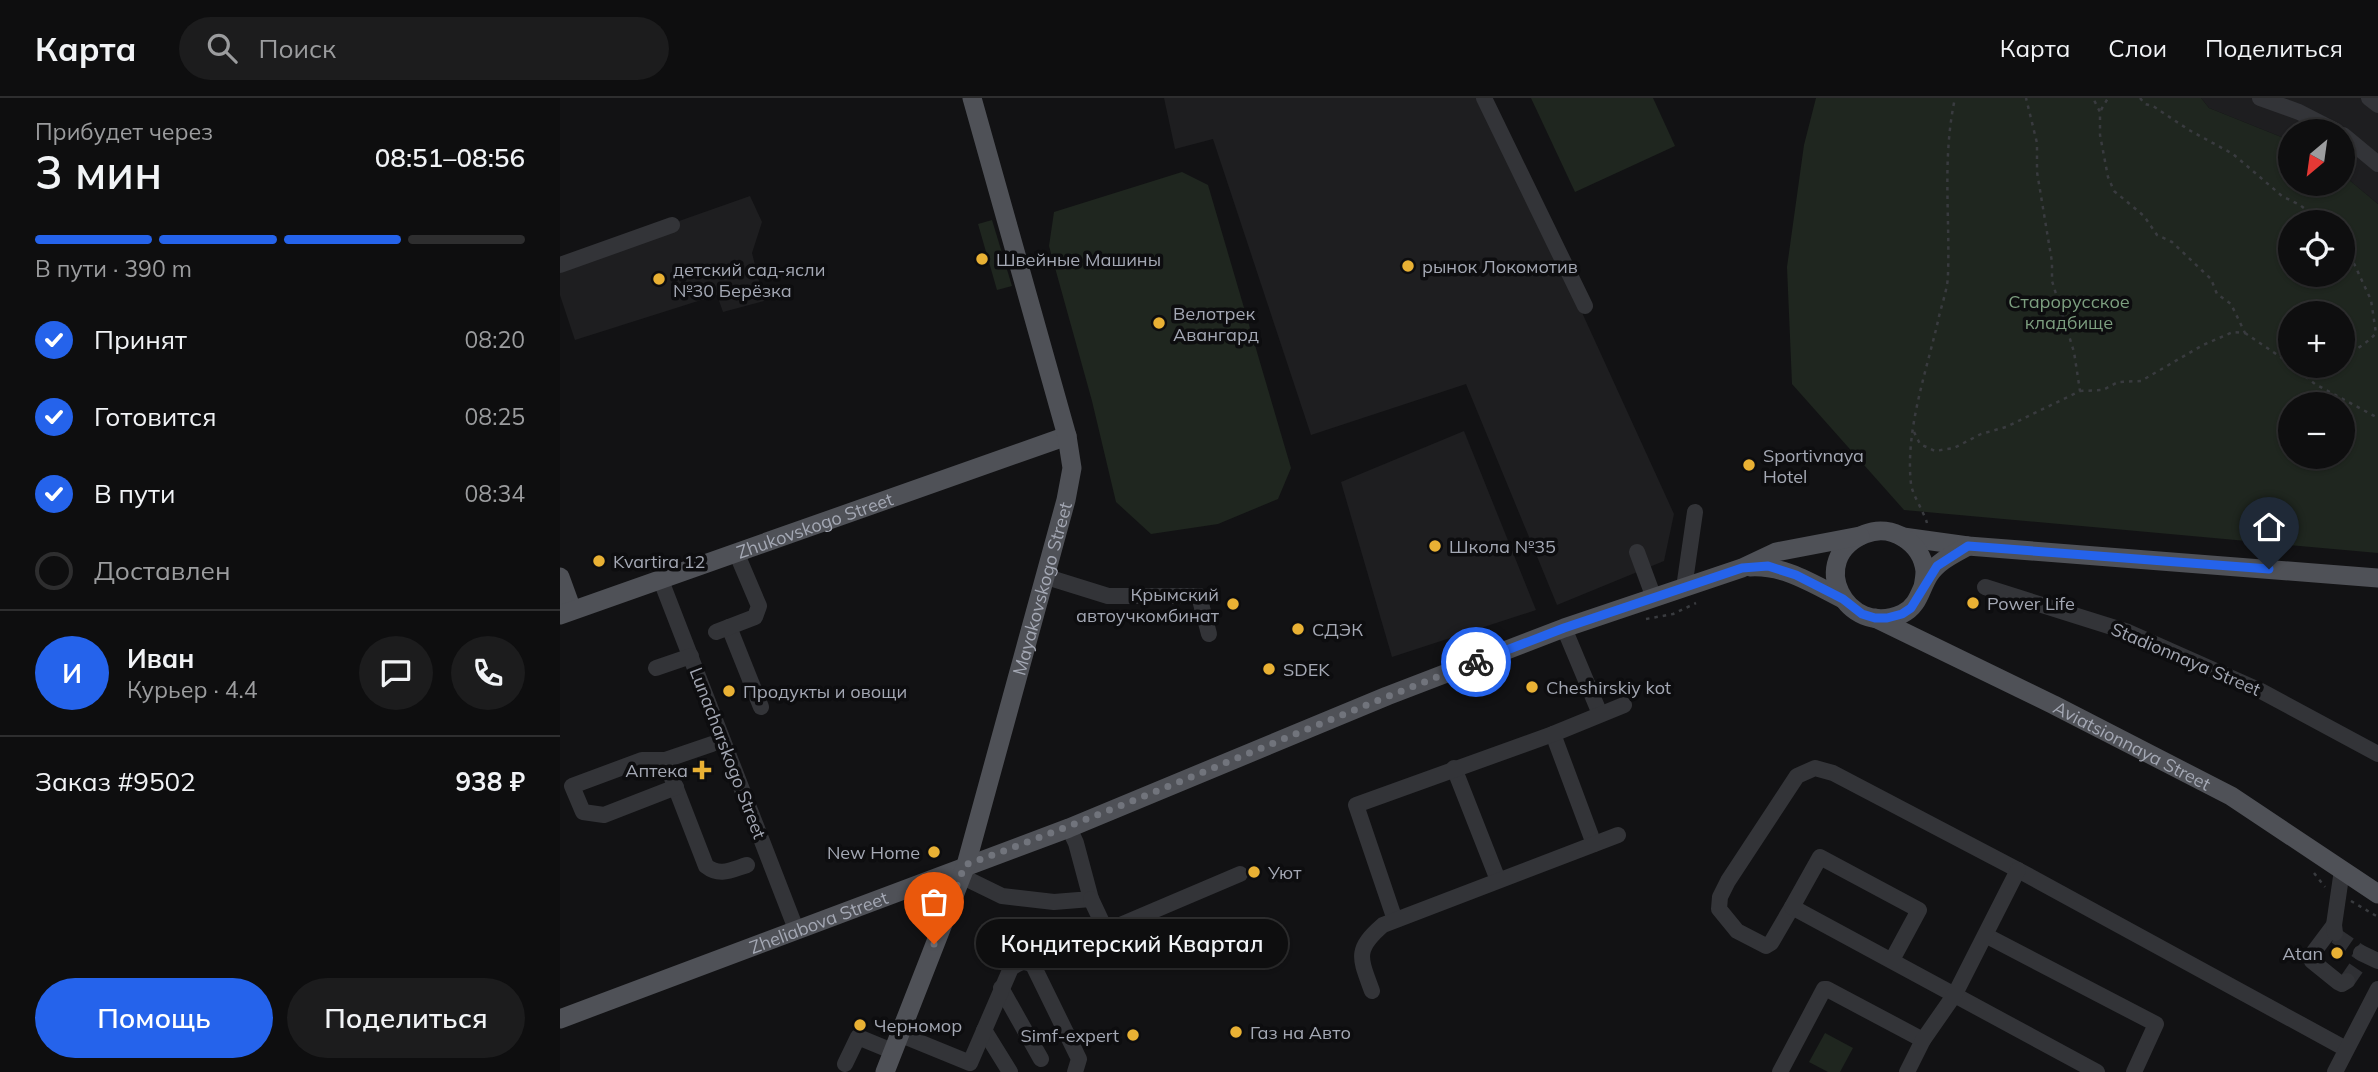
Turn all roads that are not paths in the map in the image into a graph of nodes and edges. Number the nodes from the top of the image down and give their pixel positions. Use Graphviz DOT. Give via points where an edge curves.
graph roads {
  1 [pos="972,98"];
  2 [pos="1485,98"];
  3 [pos="2260,98"];
  4 [pos="2369,98"];
  5 [pos="2302,105"];
  6 [pos="2378,105"];
  7 [pos="2320,119"];
  8 [pos="2356,146"];
  9 [pos="2378,164"];
  10 [pos="671,225"];
  11 [pos="560,265"];
  12 [pos="1585,306"];
  13 [pos="1067,436"];
  14 [pos="1695,512"];
  15 [pos="1860,536"];
  16 [pos="1903,537"];
  17 [pos="1968,546"];
  18 [pos="736,552"];
  19 [pos="1637,552"];
  20 [pos="1742,568"];
  21 [pos="560,577"];
  22 [pos="1047,577"];
  23 [pos="660,578"];
  24 [pos="2378,578"];
  25 [pos="1985,587"];
  26 [pos="1684,588"];
  27 [pos="1921,593"];
  28 [pos="1654,598"];
  29 [pos="1843,599"];
  30 [pos="566,613"];
  31 [pos="1875,618"];
  32 [pos="1564,628"];
  33 [pos="1209,634"];
  34 [pos="1928,645"];
  35 [pos="691,656"];
  36 [pos="656,668"];
  37 [pos="1624,705"];
  38 [pos="761,708"];
  39 [pos="1600,714"];
  40 [pos="1553,734"];
  41 [pos="712,744"];
  42 [pos="2378,754"];
  43 [pos="665,760"];
  44 [pos="1454,768"];
  45 [pos="676,787"];
  46 [pos="1069,828"];
  47 [pos="1618,835"];
  48 [pos="1594,844"];
  49 [pos="747,865"];
  50 [pos="2018,870"];
  51 [pos="2342,870"];
  52 [pos="963,871"];
  53 [pos="1240,874"];
  54 [pos="1498,880"];
  55 [pos="2378,894"];
  56 [pos="1091,899"];
  57 [pos="1792,907"];
  58 [pos="1395,920"];
  59 [pos="796,929"];
  60 [pos="1987,936"];
  61 [pos="1892,960"];
  62 [pos="2362,964"];
  63 [pos="1002,988"];
  64 [pos="2378,989"];
  65 [pos="1371,992"];
  66 [pos="1955,994"];
  67 [pos="560,1019"];
  68 [pos="984,1030"];
  69 [pos="1923,1040"];
  70 [pos="895,1043"];
  71 [pos="1041,1059"];
  72 [pos="2341,1063"];
  73 [pos="845,1064"];
  74 [pos="970,1067"];
  75 [pos="885,1072"];
  76 [pos="1010,1072"];
  77 [pos="1075,1072"];
  78 [pos="1780,1072"];
  79 [pos="1907,1072"];
  80 [pos="2097,1072"];
  81 [pos="2134,1072"];
  1 -- 13 [label="main road, Mayakovskogo Street"];
  2 -- 12 [label="street"];
  3 -- 5 [label="street"];
  4 -- 6 [label="street"];
  5 -- 7 [label="street"];
  8 -- 9 [label="street"];
  10 -- 11 [label="street"];
  13 -- 18 [label="main road, Zhukovskogo Street"];
  13 -- 22 [label="main road, Mayakovskogo Street" via="1072,468"];
  14 -- 26 [label="street"];
  15 -- 16 [label="main road" via="1877,531"];
  15 -- 20 [label="main road" via="1776,552"];
  15 -- 29 [label="main road" via="1837,561 1836,585"];
  16 -- 17 [label="main road"];
  16 -- 27 [label="main road" via="1922,560"];
  17 -- 24 [label="main road"];
  17 -- 27 [label="main road" via="1937,566"];
  18 -- 23 [label="main road, Zhukovskogo Street"];
  18 -- 38 [label="street" via="759,606 755,617 723,629"];
  19 -- 28 [label="street"];
  20 -- 26 [label="main road, Zheliabova Street"];
  20 -- 29 [label="main road" via="1768,566"];
  21 -- 30 [label="main road"];
  22 -- 33 [label="street" via="1108,596 1199,596"];
  22 -- 52 [label="main road, Mayakovskogo Street"];
  23 -- 30 [label="main road, Zhukovskogo Street"];
  23 -- 35 [label="street, Lunacharskogo Street"];
  25 -- 42 [label="street, Stadionnaya Street" via="2127,632 2261,691"];
  26 -- 28 [label="main road, Zheliabova Street"];
  27 -- 31 [label="main road" via="1902,614"];
  27 -- 34 [label="main road" via="1920,626"];
  28 -- 32 [label="main road, Zheliabova Street"];
  29 -- 31 [label="main road"];
  31 -- 34 [label="main road, Aviatsionnaya Street"];
  32 -- 39 [label="street"];
  32 -- 46 [label="main road, Zheliabova Street"];
  34 -- 51 [label="main road, Aviatsionnaya Street" via="2231,796"];
  35 -- 36 [label="street"];
  35 -- 59 [label="street, Lunacharskogo Street"];
  37 -- 39 [label="street"];
  39 -- 40 [label="street"];
  40 -- 44 [label="street"];
  40 -- 48 [label="street"];
  41 -- 43 [label="street"];
  43 -- 45 [label="street"];
  43 -- 45 [label="street" via="642,760 572,786 583,812 604,815"];
  44 -- 54 [label="street"];
  44 -- 58 [label="street" via="1356,805"];
  45 -- 49 [label="street" via="706,866 722,873"];
  46 -- 52 [label="main road, Zheliabova Street"];
  46 -- 56 [label="street"];
  47 -- 48 [label="street"];
  48 -- 54 [label="street"];
  50 -- 57 [label="street" via="1833,772 1815,768 1797,776 1728,881 1719,909 1737,930 1766,946"];
  50 -- 60 [label="street"];
  50 -- 72 [label="street"];
  51 -- 55 [label="main road, Aviatsionnaya Street"];
  51 -- 62 [label="street" via="2335,930 2313,953 2312,961 2342,984"];
  52 -- 56 [label="street" via="1002,896 1054,902"];
  52 -- 59 [label="main road, Zheliabova Street"];
  52 -- 70 [label="main road, Mayakovskogo Street"];
  53 -- 56 [label="street" via="1106,931"];
  54 -- 58 [label="street"];
  57 -- 61 [label="street"];
  57 -- 61 [label="street" via="1820,857 1919,910"];
  58 -- 65 [label="street" via="1366,939 1361,957"];
  59 -- 67 [label="main road, Zheliabova Street"];
  60 -- 66 [label="street"];
  60 -- 81 [label="street" via="2156,1024"];
  61 -- 66 [label="street"];
  63 -- 68 [label="street"];
  63 -- 71 [label="street"];
  63 -- 77 [label="street" via="1019,962 1033,965 1079,1059"];
  64 -- 72 [label="street"];
  66 -- 69 [label="street"];
  66 -- 80 [label="street"];
  68 -- 74 [label="street"];
  68 -- 76 [label="street"];
  69 -- 78 [label="street" via="1824,989"];
  69 -- 79 [label="street"];
  70 -- 73 [label="street" via="859,1037"];
  70 -- 74 [label="street"];
  70 -- 75 [label="main road, Mayakovskogo Street"];
}
